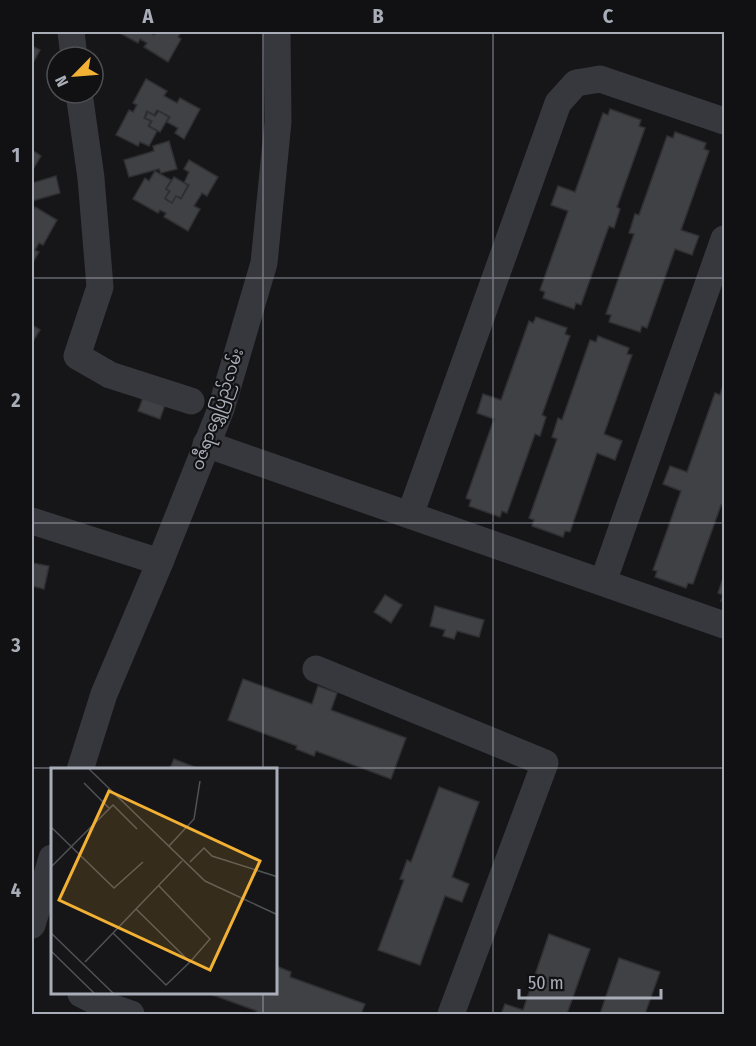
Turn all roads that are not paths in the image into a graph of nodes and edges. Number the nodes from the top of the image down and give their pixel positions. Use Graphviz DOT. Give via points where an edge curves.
graph roads {
  1 [pos="277,32"];
  2 [pos="81,105"];
  3 [pos="724,121"];
  4 [pos="724,239"];
  5 [pos="191,401"];
  6 [pos="206,444"];
  7 [pos="410,515"];
  8 [pos="32,521"];
  9 [pos="160,562"];
  10 [pos="603,582"];
  11 [pos="724,625"];
  12 [pos="316,669"];
  13 [pos="81,768"];
  14 [pos="51,861"];
  15 [pos="32,925"];
  16 [pos="91,1004"];
  17 [pos="131,1014"];
  18 [pos="451,1014"];
  1 -- 6 [label="street, ဝဇီရာရွှေပြည်လမ်း" via="278,122 264,263"];
  2 -- 5 [label="street" via="92,178 100,287 77,356 110,375"];
  3 -- 7 [label="street" via="600,79 576,83 558,103"];
  4 -- 10 [label="street"];
  6 -- 7 [label="street"];
  6 -- 9 [label="street, ဝဇီရာရွှေပြည်လမ်း"];
  7 -- 10 [label="street"];
  8 -- 9 [label="street"];
  9 -- 13 [label="street, ဝဇီရာရွှေပြည်လမ်း" via="104,694"];
  10 -- 11 [label="street"];
  12 -- 18 [label="street" via="545,763"];
  14 -- 15 [label="street"];
  16 -- 17 [label="street"];
}
